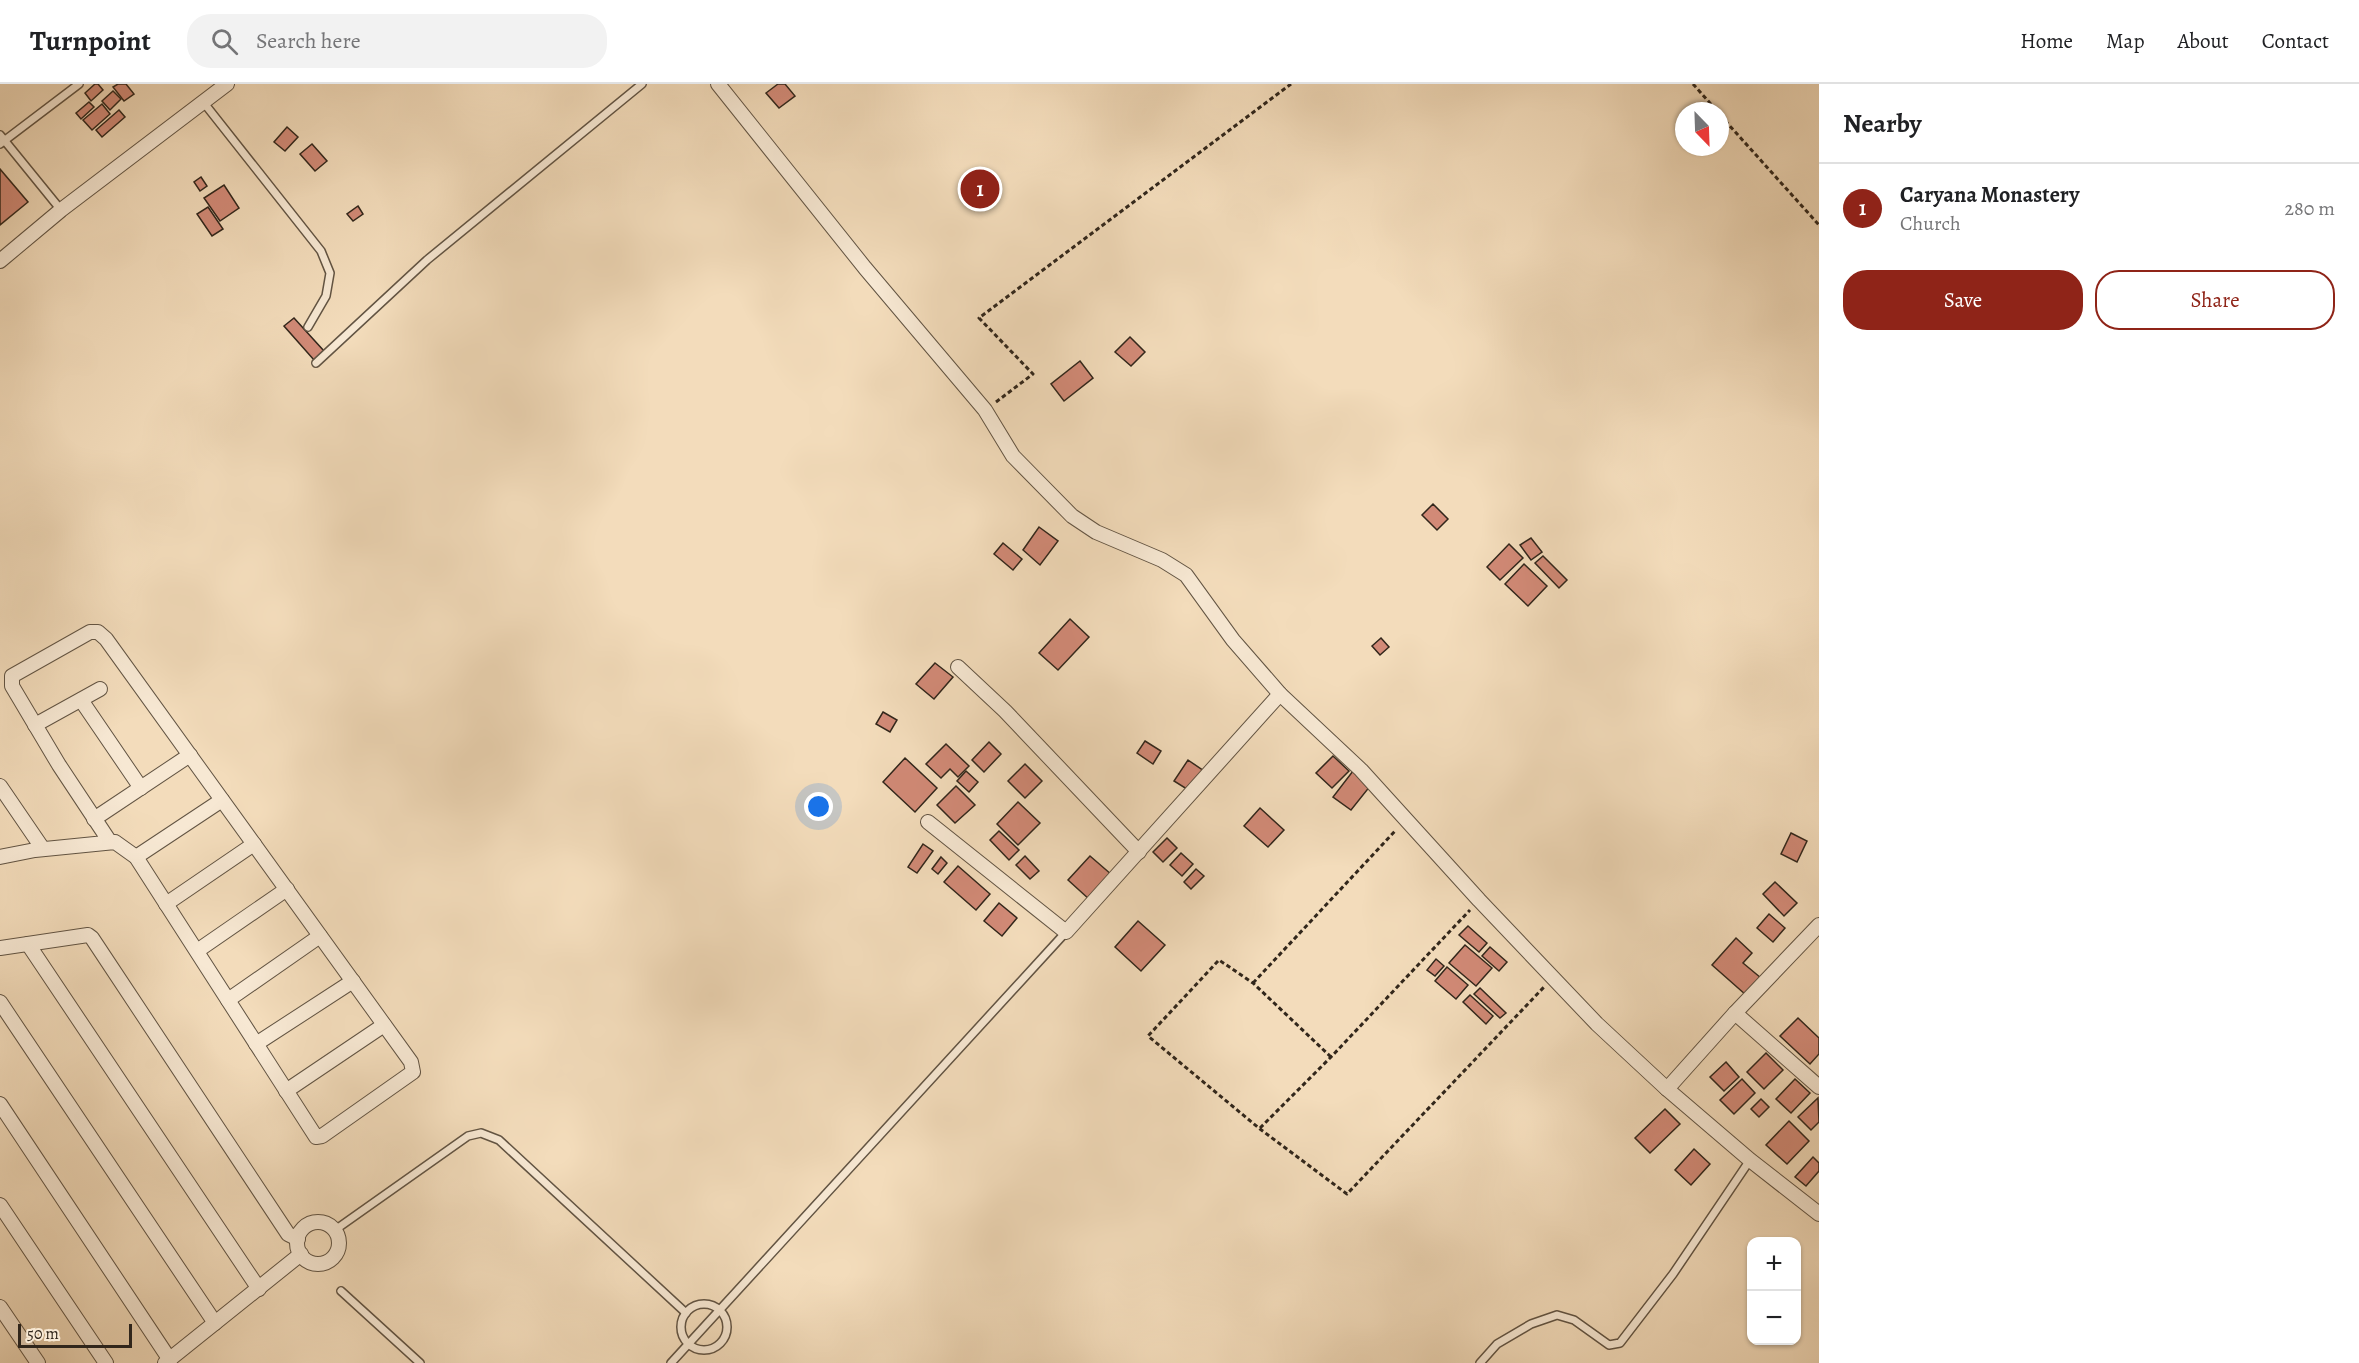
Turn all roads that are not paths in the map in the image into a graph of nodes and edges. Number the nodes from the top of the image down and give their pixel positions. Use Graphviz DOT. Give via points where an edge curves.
graph roads {
  1 [pos="79,84"];
  2 [pos="227,84"];
  3 [pos="642,84"];
  4 [pos="718,84"];
  5 [pos="204,103"];
  6 [pos="1,140"];
  7 [pos="61,210"];
  8 [pos="0,261"];
  9 [pos="308,327"];
  10 [pos="316,363"];
  11 [pos="958,667"];
  12 [pos="100,689"];
  13 [pos="1280,694"];
  14 [pos="81,700"];
  15 [pos="35,724"];
  16 [pos="190,755"];
  17 [pos="0,786"];
  18 [pos="141,788"];
  19 [pos="222,800"];
  20 [pos="94,819"];
  21 [pos="928,822"];
  22 [pos="110,842"];
  23 [pos="254,844"];
  24 [pos="43,849"];
  25 [pos="1139,852"];
  26 [pos="0,857"];
  27 [pos="136,857"];
  28 [pos="287,889"];
  29 [pos="166,904"];
  30 [pos="1819,925"];
  31 [pos="1065,932"];
  32 [pos="320,936"];
  33 [pos="28,944"];
  34 [pos="0,948"];
  35 [pos="197,951"];
  36 [pos="352,981"];
  37 [pos="228,1000"];
  38 [pos="0,1002"];
  39 [pos="1735,1013"];
  40 [pos="384,1025"];
  41 [pos="256,1044"];
  42 [pos="1819,1087"];
  43 [pos="1667,1089"];
  44 [pos="286,1091"];
  45 [pos="0,1104"];
  46 [pos="1750,1160"];
  47 [pos="0,1205"];
  48 [pos="1819,1214"];
  49 [pos="335,1230"];
  50 [pos="298,1239"];
  51 [pos="301,1254"];
  52 [pos="259,1289"];
  53 [pos="341,1291"];
  54 [pos="0,1307"];
  55 [pos="720,1310"];
  56 [pos="686,1313"];
  57 [pos="215,1323"];
  58 [pos="689,1344"];
  59 [pos="168,1362"];
  60 [pos="38,1363"];
  61 [pos="106,1363"];
  62 [pos="420,1363"];
  63 [pos="671,1363"];
  64 [pos="1480,1363"];
  1 -- 6 [label="lane"];
  2 -- 5 [label="street"];
  3 -- 10 [label="lane" via="427,261"];
  4 -- 13 [label="street" via="984,410 1013,456 1072,516 1096,532 1162,560 1186,575 1233,640"];
  5 -- 7 [label="street"];
  5 -- 9 [label="lane" via="321,251 330,273 326,296"];
  6 -- 7 [label="lane"];
  7 -- 8 [label="street"];
  11 -- 25 [label="street"];
  12 -- 14 [label="street"];
  13 -- 25 [label="street"];
  13 -- 43 [label="street" via="1361,770 1597,1024"];
  14 -- 15 [label="street"];
  14 -- 18 [label="street"];
  15 -- 16 [label="street" via="12,686 12,676 90,632 98,632"];
  15 -- 20 [label="street"];
  16 -- 18 [label="street"];
  16 -- 19 [label="street"];
  17 -- 24 [label="street"];
  18 -- 20 [label="street"];
  19 -- 23 [label="street"];
  19 -- 27 [label="street"];
  20 -- 22 [label="street"];
  21 -- 31 [label="street"];
  22 -- 24 [label="street"];
  22 -- 27 [label="street"];
  23 -- 28 [label="street"];
  23 -- 29 [label="street"];
  24 -- 26 [label="street"];
  25 -- 31 [label="street"];
  27 -- 29 [label="street"];
  28 -- 32 [label="street"];
  28 -- 35 [label="street"];
  29 -- 35 [label="street"];
  30 -- 39 [label="street"];
  31 -- 55 [label="lane"];
  32 -- 36 [label="street"];
  32 -- 37 [label="street"];
  33 -- 34 [label="street"];
  33 -- 50 [label="street" via="88,935 92,938 288,1234"];
  33 -- 52 [label="street"];
  35 -- 37 [label="street"];
  36 -- 40 [label="street"];
  36 -- 41 [label="street"];
  37 -- 41 [label="street"];
  38 -- 57 [label="street"];
  39 -- 42 [label="street"];
  39 -- 43 [label="street"];
  40 -- 44 [label="street"];
  40 -- 44 [label="street" via="411,1062 413,1072 321,1136 316,1137"];
  41 -- 44 [label="street"];
  43 -- 46 [label="street"];
  45 -- 59 [label="street"];
  46 -- 48 [label="street"];
  46 -- 64 [label="lane" via="1673,1274 1620,1343 1609,1345 1574,1320 1557,1315 1497,1344"];
  47 -- 61 [label="street"];
  49 -- 50 [label="street" via="324,1222 311,1223"];
  49 -- 51 [label="street" via="339,1236 338,1250 329,1261 315,1263"];
  49 -- 56 [label="lane" via="468,1136 481,1133 499,1140"];
  50 -- 51 [label="street"];
  51 -- 52 [label="street"];
  52 -- 57 [label="street"];
  53 -- 62 [label="lane"];
  54 -- 60 [label="street"];
  55 -- 56 [label="lane" via="702,1304"];
  55 -- 58 [label="lane"];
  55 -- 58 [label="lane" via="727,1326 723,1340 703,1350"];
  56 -- 58 [label="lane" via="681,1324"];
  57 -- 59 [label="street"];
  58 -- 63 [label="lane"];
}
